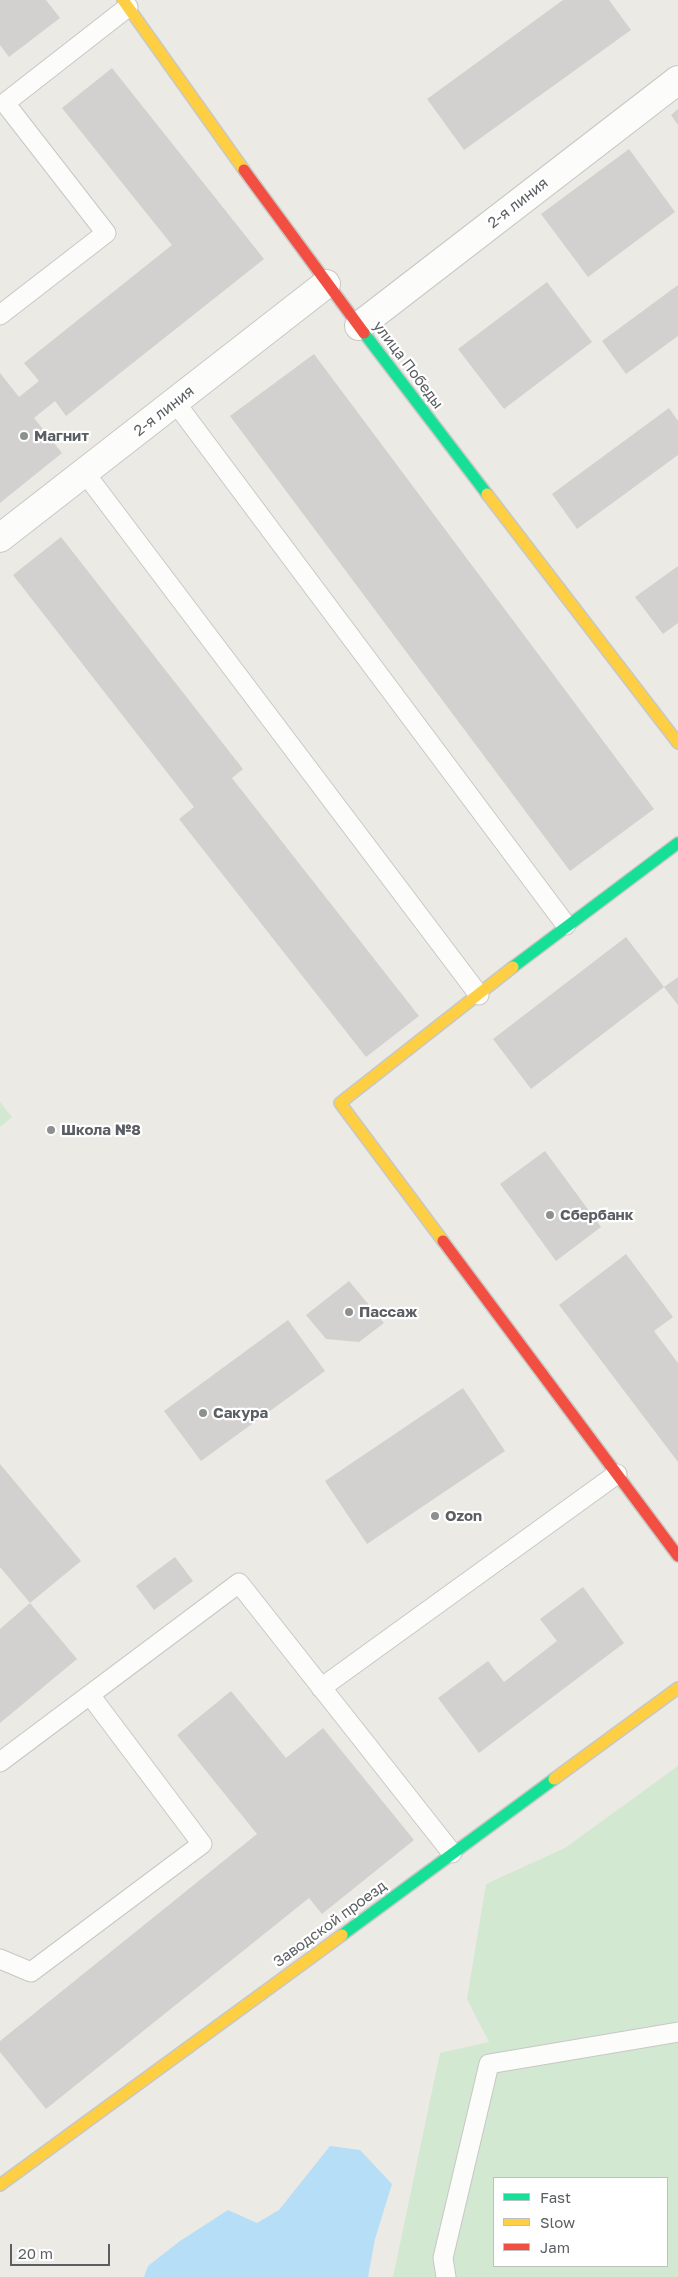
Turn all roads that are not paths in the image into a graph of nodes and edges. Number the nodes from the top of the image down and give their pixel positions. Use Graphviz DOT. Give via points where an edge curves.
graph roads {
  1 [pos="126,4"];
  2 [pos="678,80"];
  3 [pos="3,99"];
  4 [pos="326,284"];
  5 [pos="0,315"];
  6 [pos="359,326"];
  7 [pos="175,402"];
  8 [pos="86,472"];
  9 [pos="0,538"];
  10 [pos="678,743"];
  11 [pos="678,843"];
  12 [pos="566,925"];
  13 [pos="479,995"];
  14 [pos="617,1474"];
  15 [pos="678,1556"];
  16 [pos="321,1688"];
  17 [pos="678,1688"];
  18 [pos="90,1695"];
  19 [pos="0,1762"];
  20 [pos="452,1853"];
  21 [pos="0,1959"];
  22 [pos="678,2032"];
  23 [pos="0,2185"];
  24 [pos="443,2258"];
  25 [pos="436,2277"];
  26 [pos="446,2277"];
  1 -- 3 [label="lane"];
  1 -- 4 [label="street, улица Победы"];
  2 -- 6 [label="street, 2-я линия"];
  3 -- 5 [label="lane" via="106,233"];
  4 -- 6 [label="street, улица Победы"];
  4 -- 7 [label="street, 2-я линия"];
  6 -- 10 [label="street, улица Победы"];
  7 -- 8 [label="street, 2-я линия"];
  7 -- 12 [label="lane"];
  8 -- 9 [label="street, 2-я линия"];
  8 -- 13 [label="lane"];
  11 -- 12 [label="street"];
  12 -- 13 [label="street"];
  13 -- 14 [label="street" via="340,1103"];
  14 -- 15 [label="street"];
  14 -- 16 [label="lane"];
  16 -- 18 [label="lane" via="239,1583"];
  16 -- 20 [label="lane"];
  17 -- 20 [label="street, Заводской проезд"];
  18 -- 19 [label="lane"];
  18 -- 21 [label="lane" via="202,1844 30,1972"];
  20 -- 23 [label="street, Заводской проезд"];
  22 -- 24 [label="lane" via="489,2064"];
  24 -- 25 [label="lane"];
  24 -- 26 [label="lane"];
}
